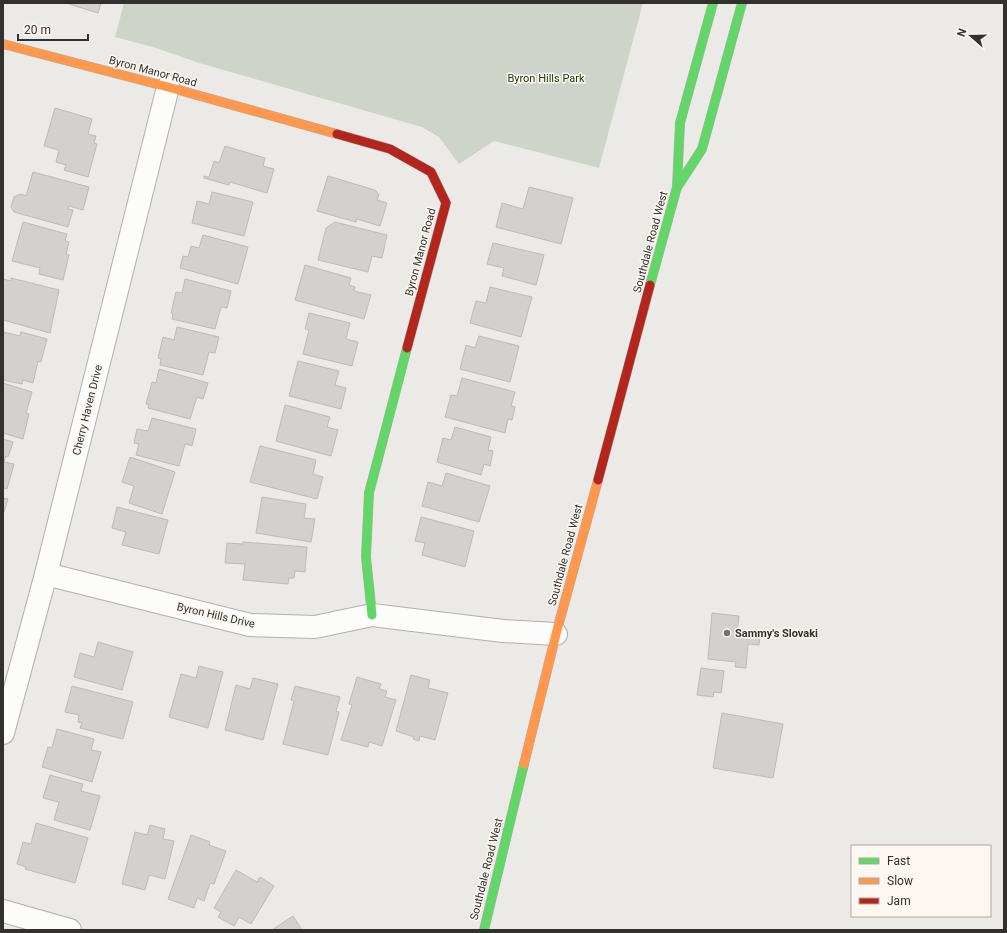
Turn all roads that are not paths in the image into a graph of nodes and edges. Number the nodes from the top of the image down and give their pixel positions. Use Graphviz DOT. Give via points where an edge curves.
graph roads {
  1 [pos="713,3"];
  2 [pos="742,3"];
  3 [pos="3,44"];
  4 [pos="168,87"];
  5 [pos="677,187"];
  6 [pos="46,574"];
  7 [pos="372,615"];
  8 [pos="556,634"];
  9 [pos="3,732"];
  10 [pos="3,911"];
  11 [pos="70,930"];
  12 [pos="484,930"];
  1 -- 5 [label="main road, Southdale Road West" via="680,124"];
  2 -- 5 [label="main road, Southdale Road West" via="702,149"];
  3 -- 4 [label="main road, Byron Manor Road"];
  4 -- 6 [label="street, Cherry Haven Drive"];
  4 -- 7 [label="main road, Byron Manor Road" via="390,149 431,172 446,203 369,493 366,557"];
  5 -- 8 [label="main road, Southdale Road West"];
  6 -- 7 [label="street, Byron Hills Drive" via="250,625 316,627"];
  6 -- 9 [label="street, Cherry Haven Drive"];
  7 -- 8 [label="street, Byron Hills Drive" via="503,631"];
  8 -- 12 [label="main road, Southdale Road West"];
  10 -- 11 [label="street"];
}
